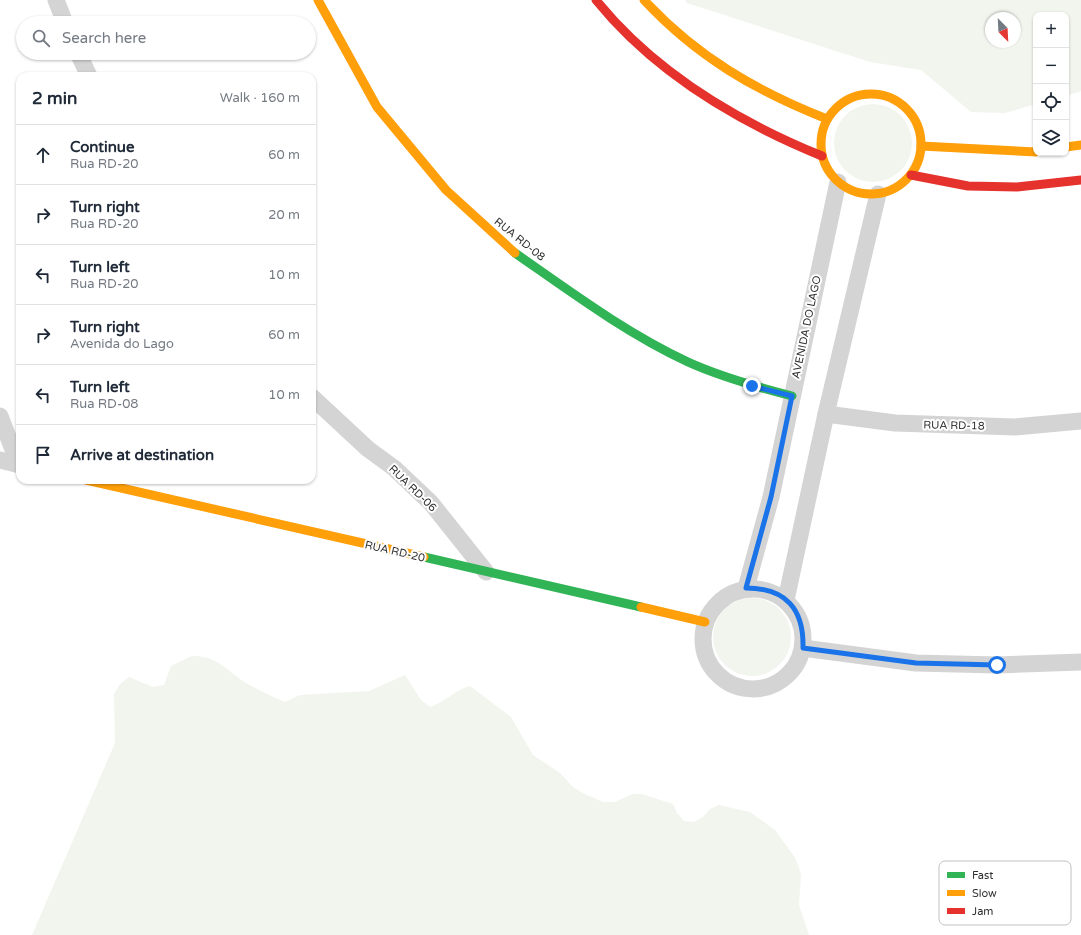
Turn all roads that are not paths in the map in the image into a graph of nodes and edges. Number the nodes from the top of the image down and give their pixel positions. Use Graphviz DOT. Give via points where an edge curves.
graph roads {
  1 [pos="56,0"];
  2 [pos="318,0"];
  3 [pos="596,0"];
  4 [pos="644,0"];
  5 [pos="62,16"];
  6 [pos="81,60"];
  7 [pos="87,72"];
  8 [pos="827,119"];
  9 [pos="1081,145"];
  10 [pos="921,146"];
  11 [pos="1069,147"];
  12 [pos="1033,152"];
  13 [pos="822,156"];
  14 [pos="911,175"];
  15 [pos="1081,180"];
  16 [pos="838,182"];
  17 [pos="878,194"];
  18 [pos="792,396"];
  19 [pos="316,401"];
  20 [pos="826,414"];
  21 [pos="0,416"];
  22 [pos="1081,420"];
  23 [pos="16,455"];
  24 [pos="0,460"];
  25 [pos="16,464"];
  26 [pos="103,484"];
  27 [pos="486,572"];
  28 [pos="746,588"];
  29 [pos="786,600"];
  30 [pos="705,622"];
  31 [pos="803,648"];
  32 [pos="1081,662"];
  1 -- 5 [label="street"];
  2 -- 18 [label="street, RUA RD-08" via="377,107 446,190 515,253 609,319 688,362 752,386"];
  3 -- 13 [label="street" via="642,50 684,82 774,136"];
  4 -- 8 [label="street" via="712,61 768,95"];
  6 -- 7 [label="street"];
  8 -- 10 [label="street" via="840,104 858,96 877,94 896,100 911,113 920,130"];
  8 -- 13 [label="street" via="821,137"];
  9 -- 11 [label="street"];
  10 -- 12 [label="street"];
  10 -- 14 [label="street" via="919,161"];
  13 -- 16 [label="street" via="828,170"];
  14 -- 15 [label="street" via="968,186 1017,187"];
  14 -- 17 [label="street" via="896,187"];
  16 -- 17 [label="street" via="850,190"];
  16 -- 18 [label="street, AVENIDA DO LAGO"];
  17 -- 20 [label="street"];
  18 -- 28 [label="street, AVENIDA DO LAGO" via="771,497"];
  19 -- 27 [label="street, RUA RD-06" via="431,503"];
  20 -- 22 [label="street, RUA RD-18" via="895,424 1016,427"];
  20 -- 29 [label="street"];
  21 -- 23 [label="street"];
  24 -- 25 [label="street"];
  26 -- 27 [label="street, RUA RD-20"];
  27 -- 30 [label="street, RUA RD-20"];
  28 -- 29 [label="street" via="760,588"];
  28 -- 30 [label="street" via="728,594 714,606"];
  29 -- 31 [label="street" via="798,614 803,631"];
  30 -- 31 [label="street" via="702,639 712,670 725,681 740,688 756,689 772,685 786,677 797,664"];
  31 -- 32 [label="street" via="916,663 997,665"];
}
